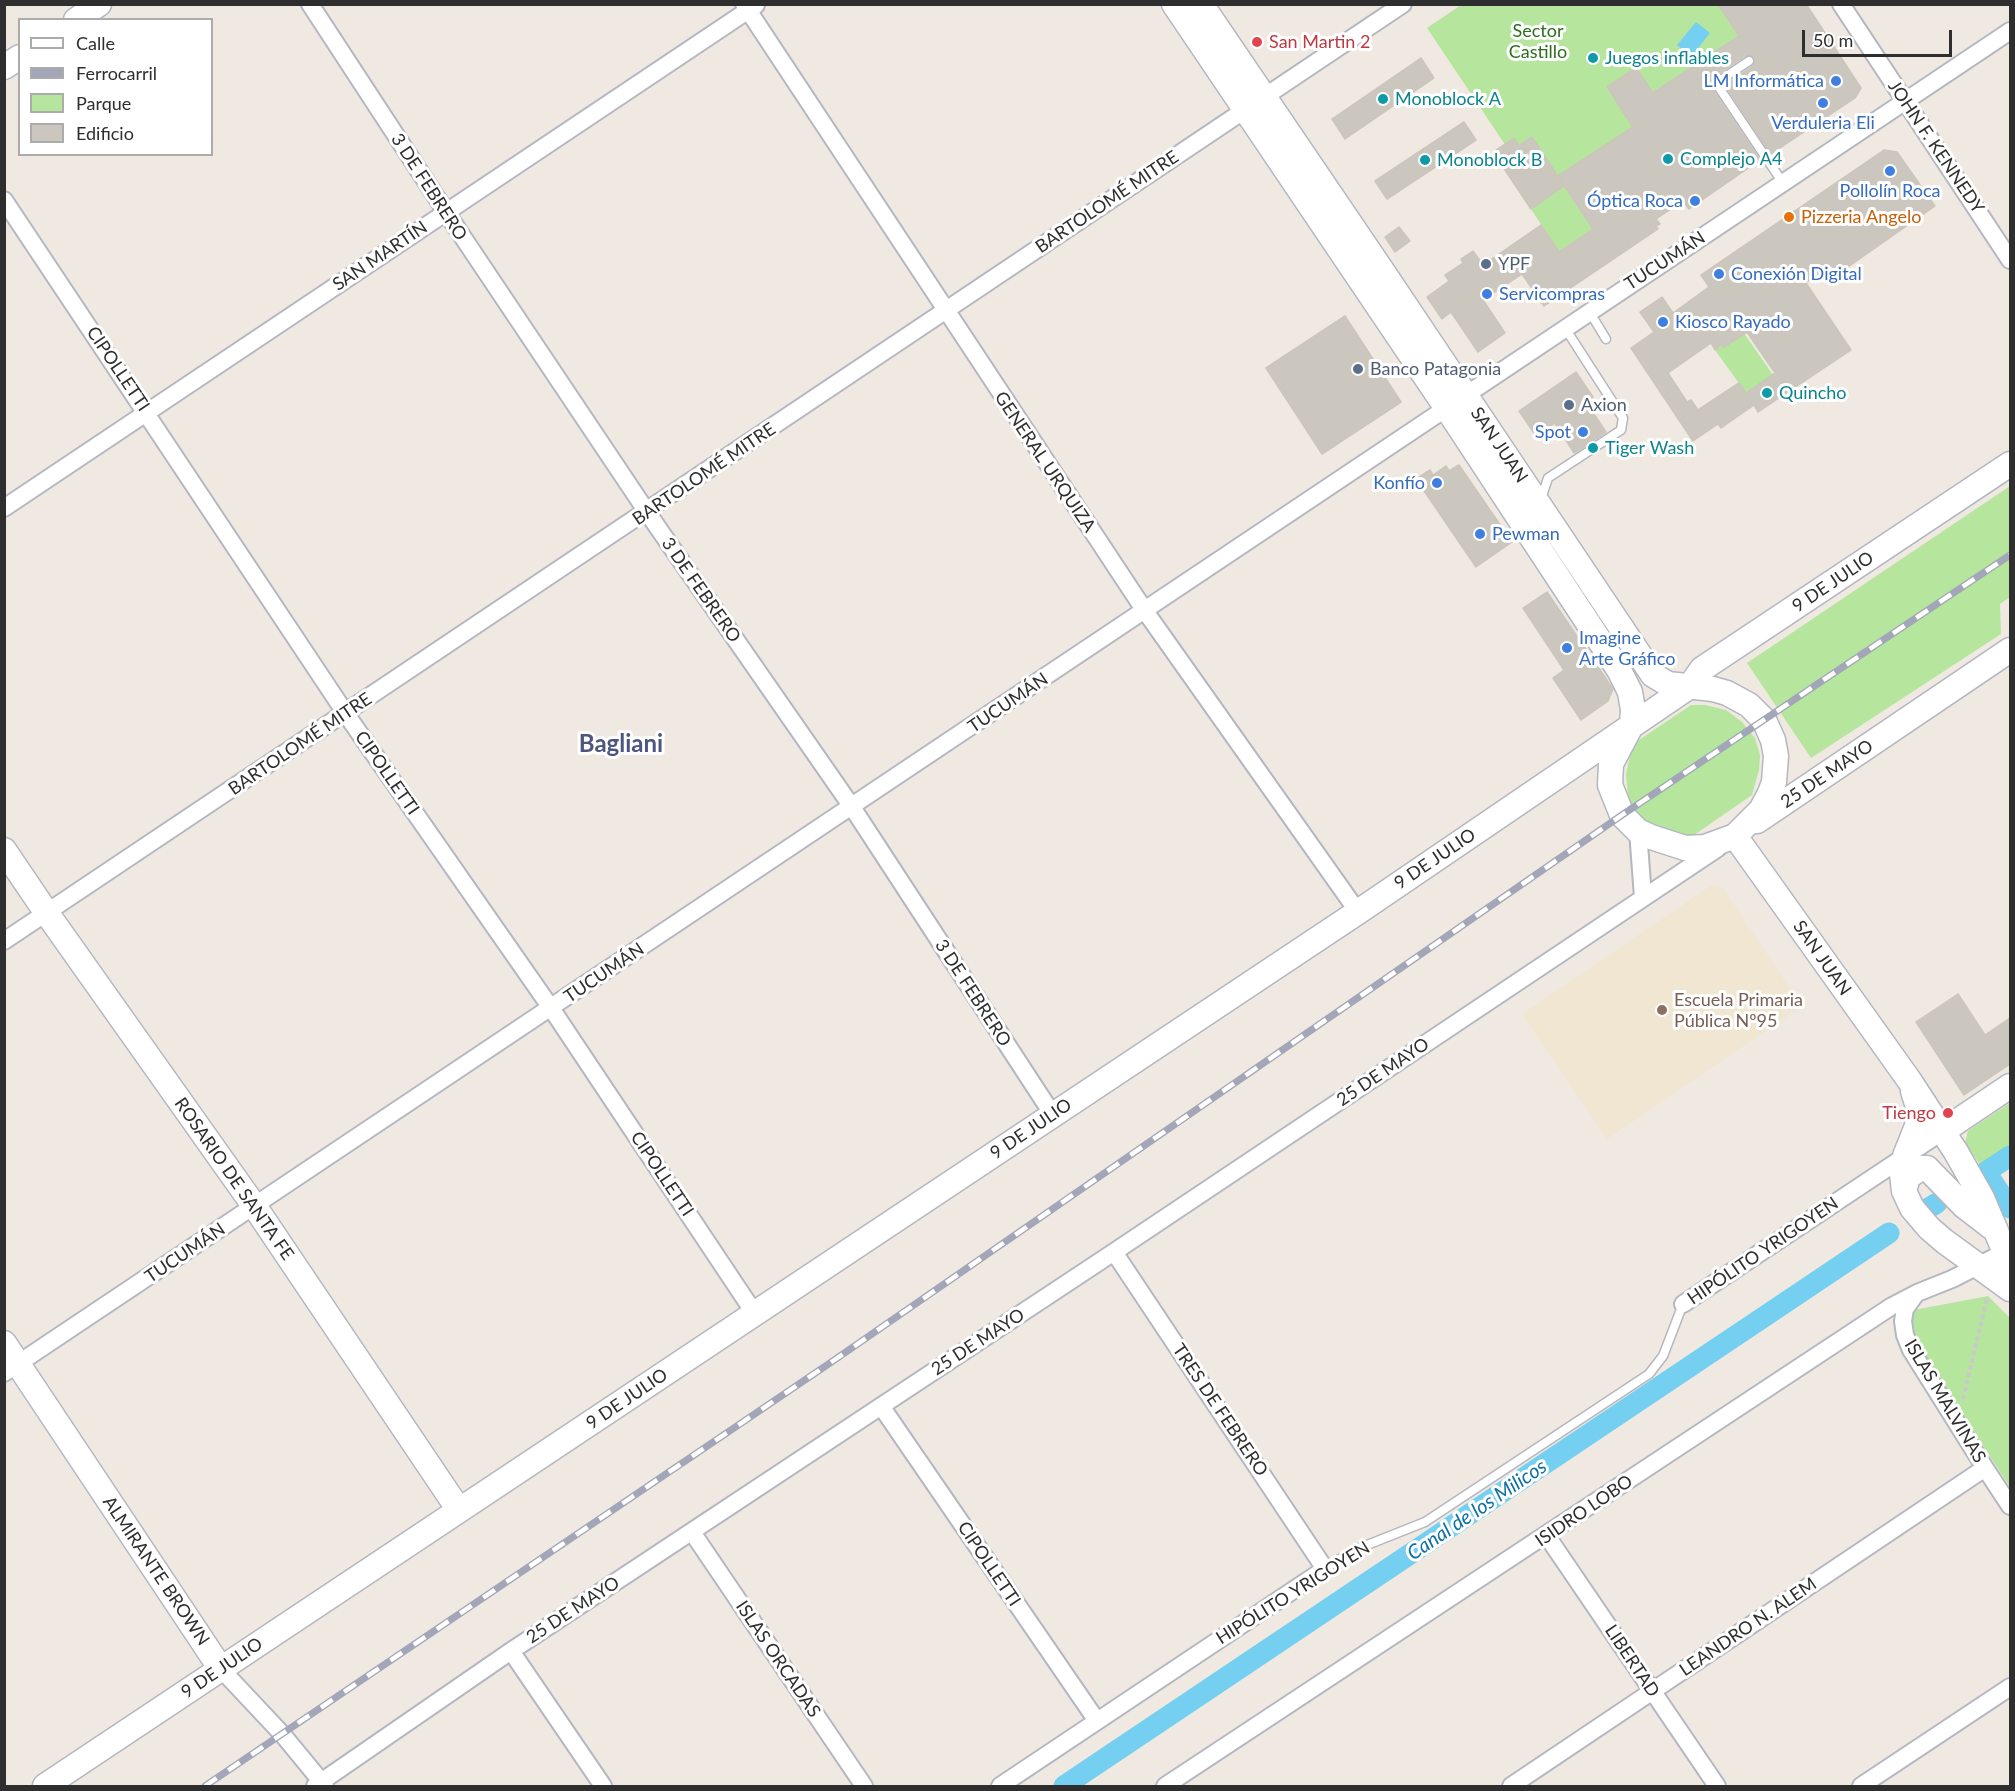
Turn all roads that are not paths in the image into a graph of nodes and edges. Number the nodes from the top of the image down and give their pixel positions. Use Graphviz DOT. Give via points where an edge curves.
graph roads {
  1 [pos="99,4"];
  2 [pos="310,4"];
  3 [pos="1174,4"];
  4 [pos="1201,4"];
  5 [pos="1403,4"];
  6 [pos="1841,4"];
  7 [pos="750,6"];
  8 [pos="79,18"];
  9 [pos="2010,31"];
  10 [pos="18,58"];
  11 [pos="1749,61"];
  12 [pos="4,67"];
  13 [pos="1906,102"];
  14 [pos="1254,103"];
  15 [pos="1783,183"];
  16 [pos="4,200"];
  17 [pos="446,212"];
  18 [pos="2010,260"];
  19 [pos="945,311"];
  20 [pos="1589,311"];
  21 [pos="1565,328"];
  22 [pos="1606,339"];
  23 [pos="1455,401"];
  24 [pos="147,412"];
  25 [pos="2010,464"];
  26 [pos="1539,506"];
  27 [pos="4,508"];
  28 [pos="647,512"];
  29 [pos="1145,611"];
  30 [pos="2010,650"];
  31 [pos="1690,686"];
  32 [pos="346,714"];
  33 [pos="1632,725"];
  34 [pos="852,807"];
  35 [pos="1638,831"];
  36 [pos="1736,836"];
  37 [pos="4,850"];
  38 [pos="1643,897"];
  39 [pos="46,912"];
  40 [pos="1358,912"];
  41 [pos="4,941"];
  42 [pos="551,1008"];
  43 [pos="1909,1080"];
  44 [pos="2010,1086"];
  45 [pos="1053,1115"];
  46 [pos="1943,1131"];
  47 [pos="1905,1156"];
  48 [pos="1904,1191"];
  49 [pos="255,1207"];
  50 [pos="2006,1249"];
  51 [pos="1114,1252"];
  52 [pos="1978,1266"];
  53 [pos="2010,1289"];
  54 [pos="1917,1293"];
  55 [pos="1683,1304"];
  56 [pos="755,1314"];
  57 [pos="4,1343"];
  58 [pos="12,1369"];
  59 [pos="881,1406"];
  60 [pos="1985,1468"];
  61 [pos="2010,1506"];
  62 [pos="459,1510"];
  63 [pos="692,1532"];
  64 [pos="1547,1536"];
  65 [pos="1325,1569"];
  66 [pos="512,1651"];
  67 [pos="221,1669"];
  68 [pos="2010,1687"];
  69 [pos="1652,1691"];
  70 [pos="1097,1721"];
  71 [pos="320,1785"];
  72 [pos="45,1786"];
  73 [pos="603,1786"];
  74 [pos="864,1786"];
  75 [pos="1000,1786"];
  76 [pos="1165,1786"];
  77 [pos="1510,1786"];
  78 [pos="1717,1786"];
  79 [pos="1862,1786"];
  1 -- 8 [label="main road"];
  2 -- 17 [label="street, 3 DE FEBRERO"];
  3 -- 14 [label="main road, SAN JUAN"];
  4 -- 14 [label="main road, SAN JUAN"];
  5 -- 14 [label="street, BARTOLOMÉ MITRE"];
  6 -- 13 [label="street, JOHN F. KENNEDY"];
  7 -- 17 [label="street, SAN MARTÍN"];
  7 -- 19 [label="street, GENERAL URQUIZA"];
  9 -- 13 [label="street, TUCUMÁN"];
  10 -- 12 [label="main road"];
  11 -- 15 [label="lane" via="1716,83"];
  13 -- 15 [label="street, TUCUMÁN"];
  13 -- 18 [label="street, JOHN F. KENNEDY"];
  14 -- 19 [label="street, BARTOLOMÉ MITRE"];
  14 -- 23 [label="main road, SAN JUAN"];
  15 -- 20 [label="street, TUCUMÁN"];
  16 -- 24 [label="street, CIPOLLETTI"];
  17 -- 24 [label="street, SAN MARTÍN"];
  17 -- 28 [label="street, 3 DE FEBRERO"];
  19 -- 28 [label="street, BARTOLOMÉ MITRE"];
  19 -- 29 [label="street, GENERAL URQUIZA"];
  20 -- 21 [label="street, TUCUMÁN"];
  20 -- 22 [label="lane"];
  21 -- 23 [label="street, TUCUMÁN"];
  21 -- 26 [label="lane" via="1623,418 1621,430 1548,478"];
  23 -- 26 [label="main road, SAN JUAN"];
  23 -- 29 [label="street, TUCUMÁN"];
  23 -- 33 [label="main road, SAN JUAN" via="1619,670 1630,692"];
  24 -- 27 [label="street, SAN MARTÍN"];
  24 -- 32 [label="street, CIPOLLETTI"];
  25 -- 31 [label="main road, 9 DE JULIO" via="1702,669"];
  26 -- 31 [label="main road, SAN JUAN" via="1653,675 1668,684"];
  28 -- 32 [label="street, BARTOLOMÉ MITRE"];
  28 -- 34 [label="street, 3 DE FEBRERO"];
  29 -- 34 [label="street, TUCUMÁN"];
  29 -- 40 [label="street, GENERAL URQUIZA"];
  30 -- 36 [label="main road, 25 DE MAYO"];
  31 -- 33 [label="main road, 9 DE JULIO"];
  31 -- 36 [label="main road, SAN JUAN" via="1727,693 1749,705 1764,720 1773,740 1776,767 1770,793 1761,810"];
  32 -- 39 [label="street, BARTOLOMÉ MITRE"];
  32 -- 42 [label="street, CIPOLLETTI"];
  33 -- 35 [label="main road, SAN JUAN" via="1611,764 1610,785 1622,815"];
  33 -- 40 [label="main road, 9 DE JULIO"];
  34 -- 42 [label="street, TUCUMÁN"];
  34 -- 45 [label="street, 3 DE FEBRERO"];
  35 -- 36 [label="main road, SAN JUAN" via="1685,848 1705,847"];
  35 -- 38 [label="street"];
  36 -- 38 [label="street, 25 DE MAYO"];
  36 -- 43 [label="main road, SAN JUAN"];
  37 -- 39 [label="main road, ROSARIO DE SANTA FE"];
  38 -- 51 [label="street, 25 DE MAYO"];
  39 -- 41 [label="street, BARTOLOMÉ MITRE"];
  39 -- 49 [label="main road, ROSARIO DE SANTA FE"];
  40 -- 45 [label="main road, 9 DE JULIO"];
  42 -- 49 [label="street, TUCUMÁN"];
  42 -- 56 [label="street, CIPOLLETTI"];
  43 -- 46 [label="main road, SAN JUAN"];
  43 -- 47 [label="main road, SAN JUAN" via="1918,1107 1917,1126"];
  44 -- 46 [label="main road, HIPÓLITO YRIGOYEN"];
  45 -- 56 [label="main road, 9 DE JULIO"];
  46 -- 47 [label="street, HIPÓLITO YRIGOYEN"];
  46 -- 50 [label="main road, SAN JUAN"];
  47 -- 48 [label="main road, SAN JUAN"];
  47 -- 55 [label="street, HIPÓLITO YRIGOYEN"];
  48 -- 50 [label="main road" via="1908,1177 1927,1168 1952,1195 1986,1221"];
  48 -- 52 [label="main road" via="1929,1228"];
  49 -- 58 [label="street, TUCUMÁN"];
  49 -- 62 [label="main road, ROSARIO DE SANTA FE"];
  50 -- 52 [label="street, ISIDRO LOBO"];
  51 -- 59 [label="street, 25 DE MAYO"];
  51 -- 65 [label="street, TRES DE FEBRERO"];
  52 -- 53 [label="main road"];
  52 -- 54 [label="street, ISIDRO LOBO"];
  54 -- 60 [label="street, ISLAS MALVINAS" via="1905,1310 1905,1335"];
  54 -- 64 [label="street, ISIDRO LOBO"];
  55 -- 65 [label="lane, HIPÓLITO YRIGOYEN" via="1663,1356 1649,1374 1425,1522 1352,1551"];
  56 -- 62 [label="main road, 9 DE JULIO"];
  57 -- 58 [label="main road, ALMIRANTE BROWN"];
  58 -- 67 [label="main road, ALMIRANTE BROWN"];
  59 -- 63 [label="street, 25 DE MAYO"];
  59 -- 70 [label="street, CIPOLLETTI"];
  60 -- 61 [label="street, ISLAS MALVINAS"];
  60 -- 69 [label="street, LEANDRO N. ALEM"];
  62 -- 67 [label="main road, 9 DE JULIO"];
  63 -- 66 [label="street, 25 DE MAYO"];
  63 -- 74 [label="street, ISLAS ORCADAS"];
  64 -- 69 [label="street, LIBERTAD"];
  64 -- 76 [label="street, ISIDRO LOBO"];
  65 -- 70 [label="street, HIPÓLITO YRIGOYEN"];
  66 -- 71 [label="street, 25 DE MAYO"];
  66 -- 73 [label="street"];
  67 -- 71 [label="street, ALMIRANTE BROWN" via="283,1735"];
  67 -- 72 [label="main road, 9 DE JULIO"];
  68 -- 79 [label="street"];
  69 -- 77 [label="street, LEANDRO N. ALEM"];
  69 -- 78 [label="street, LIBERTAD"];
  70 -- 75 [label="street, HIPÓLITO YRIGOYEN"];
}
